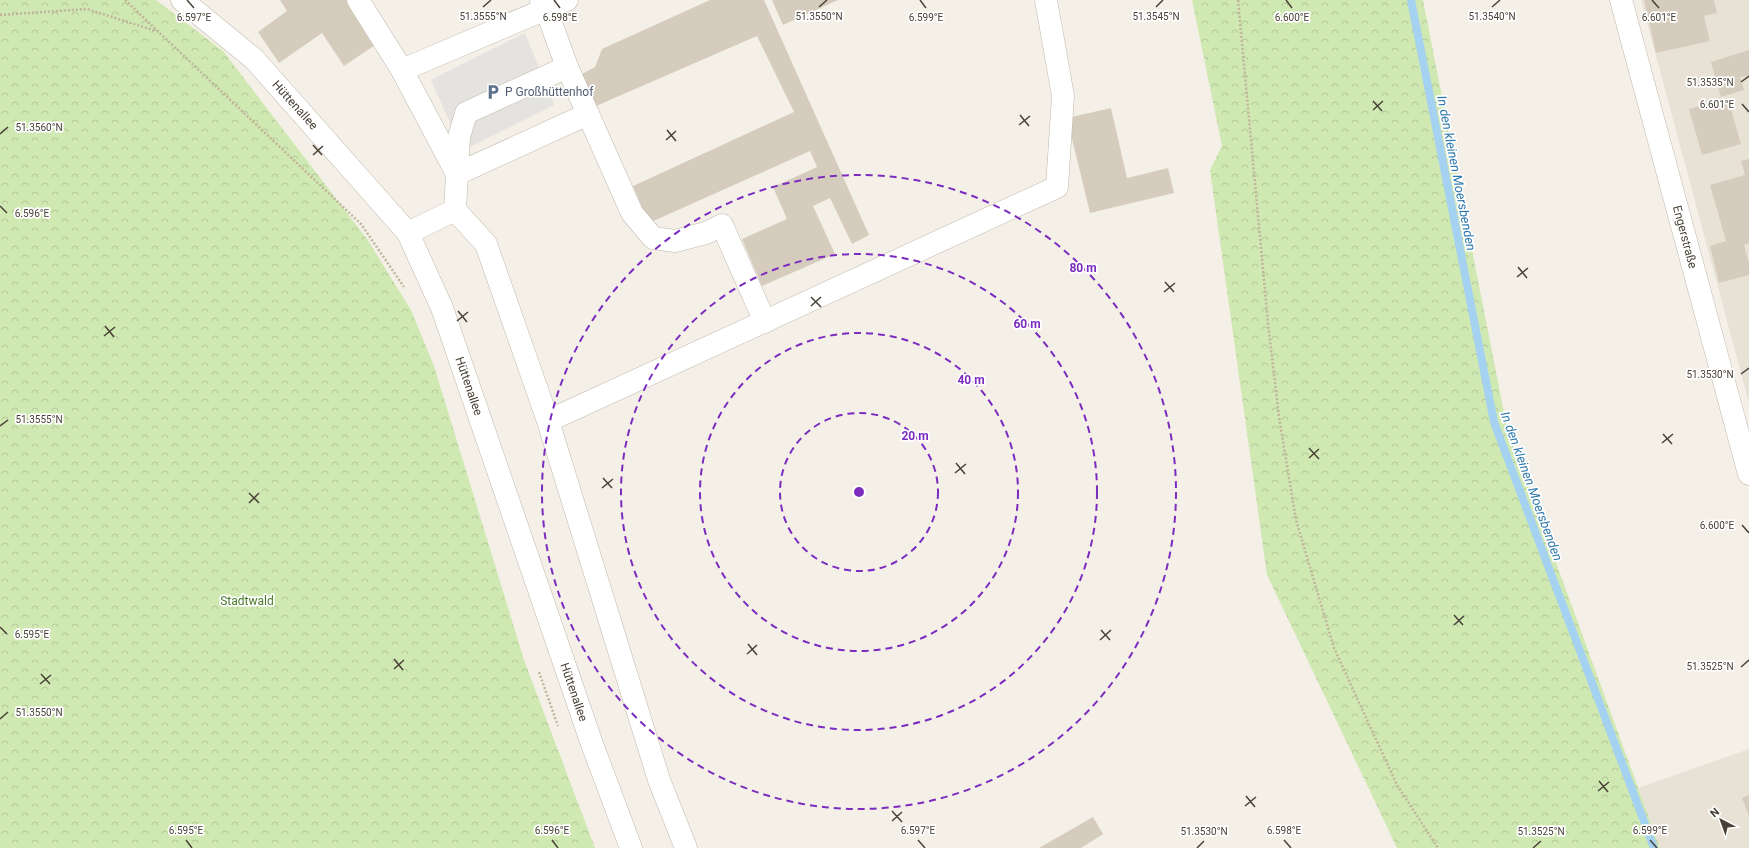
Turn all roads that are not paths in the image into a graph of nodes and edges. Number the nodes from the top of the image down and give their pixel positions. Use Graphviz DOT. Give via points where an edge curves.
graph roads {
  1 [pos="182,0"];
  2 [pos="358,0"];
  3 [pos="568,0"];
  4 [pos="1046,0"];
  5 [pos="1621,0"];
  6 [pos="544,5"];
  7 [pos="567,66"];
  8 [pos="402,70"];
  9 [pos="588,114"];
  10 [pos="457,174"];
  11 [pos="455,210"];
  12 [pos="408,233"];
  13 [pos="765,322"];
  14 [pos="548,421"];
  15 [pos="1749,474"];
  16 [pos="631,848"];
  17 [pos="686,848"];
  1 -- 12 [label="street, Hüttenallee" via="254,59"];
  2 -- 8 [label="street"];
  3 -- 6 [label="street"];
  4 -- 13 [label="street" via="1063,96 1056,187"];
  5 -- 15 [label="street, Engerstraße"];
  6 -- 7 [label="street"];
  6 -- 8 [label="street"];
  7 -- 9 [label="street"];
  7 -- 10 [label="street" via="466,113 460,137"];
  8 -- 10 [label="street"];
  9 -- 10 [label="street"];
  9 -- 13 [label="street" via="632,213 653,238 675,242 706,233 722,225"];
  10 -- 11 [label="street"];
  11 -- 12 [label="street"];
  11 -- 14 [label="street" via="486,244"];
  12 -- 16 [label="street, Hüttenallee" via="442,308 592,744"];
  13 -- 14 [label="street"];
  14 -- 17 [label="street" via="659,780"];
}
